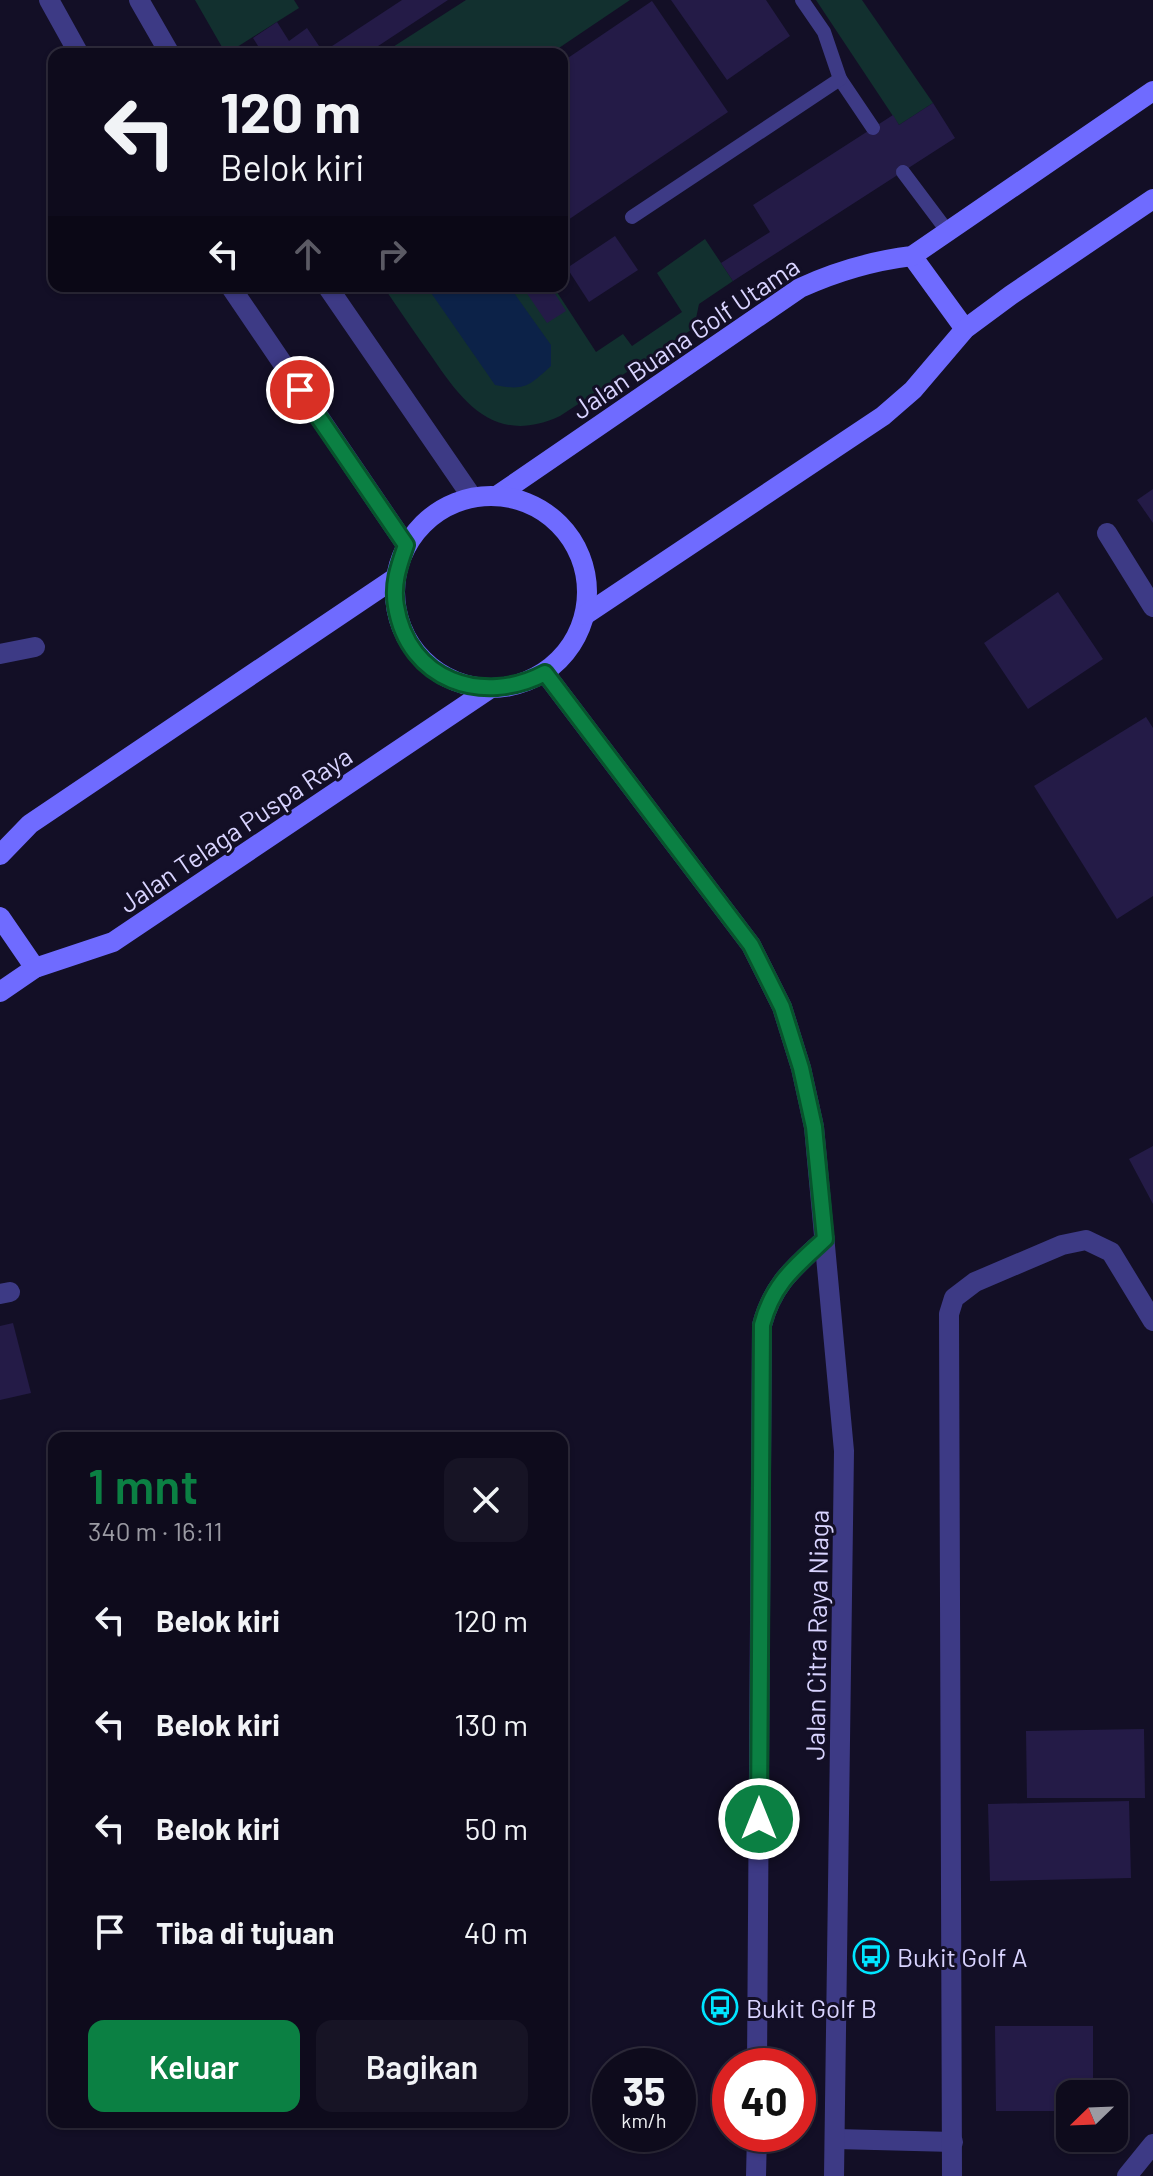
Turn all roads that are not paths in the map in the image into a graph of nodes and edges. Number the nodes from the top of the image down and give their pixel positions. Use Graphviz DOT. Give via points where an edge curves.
graph roads {
  1 [pos="49,0"];
  2 [pos="139,0"];
  3 [pos="802,0"];
  4 [pos="76,48"];
  5 [pos="167,48"];
  6 [pos="840,79"];
  7 [pos="1153,91"];
  8 [pos="873,128"];
  9 [pos="903,172"];
  10 [pos="1153,199"];
  11 [pos="632,217"];
  12 [pos="948,232"];
  13 [pos="912,256"];
  14 [pos="234,292"];
  15 [pos="331,292"];
  16 [pos="965,329"];
  17 [pos="498,495"];
  18 [pos="472,497"];
  19 [pos="1107,533"];
  20 [pos="406,545"];
  21 [pos="395,578"];
  22 [pos="1153,607"];
  23 [pos="585,615"];
  24 [pos="35,647"];
  25 [pos="0,654"];
  26 [pos="545,673"];
  27 [pos="488,690"];
  28 [pos="0,855"];
  29 [pos="0,917"];
  30 [pos="35,968"];
  31 [pos="0,992"];
  32 [pos="825,1239"];
  33 [pos="1153,1321"];
  34 [pos="757,2048"];
  35 [pos="836,2139"];
  36 [pos="953,2142"];
  37 [pos="1153,2144"];
  38 [pos="757,2152"];
  39 [pos="756,2176"];
  40 [pos="834,2176"];
  41 [pos="952,2176"];
  42 [pos="1127,2176"];
  1 -- 4 [label="street"];
  2 -- 5 [label="street"];
  3 -- 6 [label="lane" via="824,32"];
  6 -- 8 [label="lane"];
  6 -- 11 [label="lane"];
  7 -- 12 [label="main road, Jalan Buana Golf Utama"];
  9 -- 12 [label="lane"];
  10 -- 16 [label="main road"];
  12 -- 13 [label="main road, Jalan Buana Golf Utama"];
  13 -- 16 [label="main road"];
  13 -- 17 [label="main road, Jalan Buana Golf Utama" via="869,261 800,288"];
  14 -- 20 [label="street"];
  15 -- 18 [label="street"];
  16 -- 23 [label="main road" via="883,416"];
  17 -- 18 [label="main road"];
  17 -- 23 [label="main road" via="525,501 569,535 582,560"];
  18 -- 20 [label="main road" via="445,506"];
  19 -- 22 [label="street"];
  20 -- 21 [label="main road"];
  21 -- 27 [label="main road" via="395,605 417,655 437,673"];
  21 -- 28 [label="main road" via="30,824"];
  23 -- 26 [label="main road" via="577,638"];
  24 -- 25 [label="street"];
  26 -- 27 [label="main road" via="528,683"];
  26 -- 32 [label="street, Jalan Citra Raya Niaga" via="751,945 782,1007 814,1127"];
  27 -- 30 [label="main road, Jalan Telaga Puspa Raya" via="113,942"];
  29 -- 30 [label="main road"];
  30 -- 31 [label="main road, Jalan Telaga Puspa Raya"];
  32 -- 34 [label="street" via="781,1281 762,1325"];
  32 -- 35 [label="street, Jalan Citra Raya Niaga" via="844,1451"];
  33 -- 36 [label="street" via="1111,1252 1086,1240 975,1282 954,1298 949,1314"];
  35 -- 36 [label="street"];
  35 -- 40 [label="street, Jalan Citra Raya Niaga"];
  36 -- 41 [label="street"];
  37 -- 42 [label="street"];
  38 -- 39 [label="street"];
}
